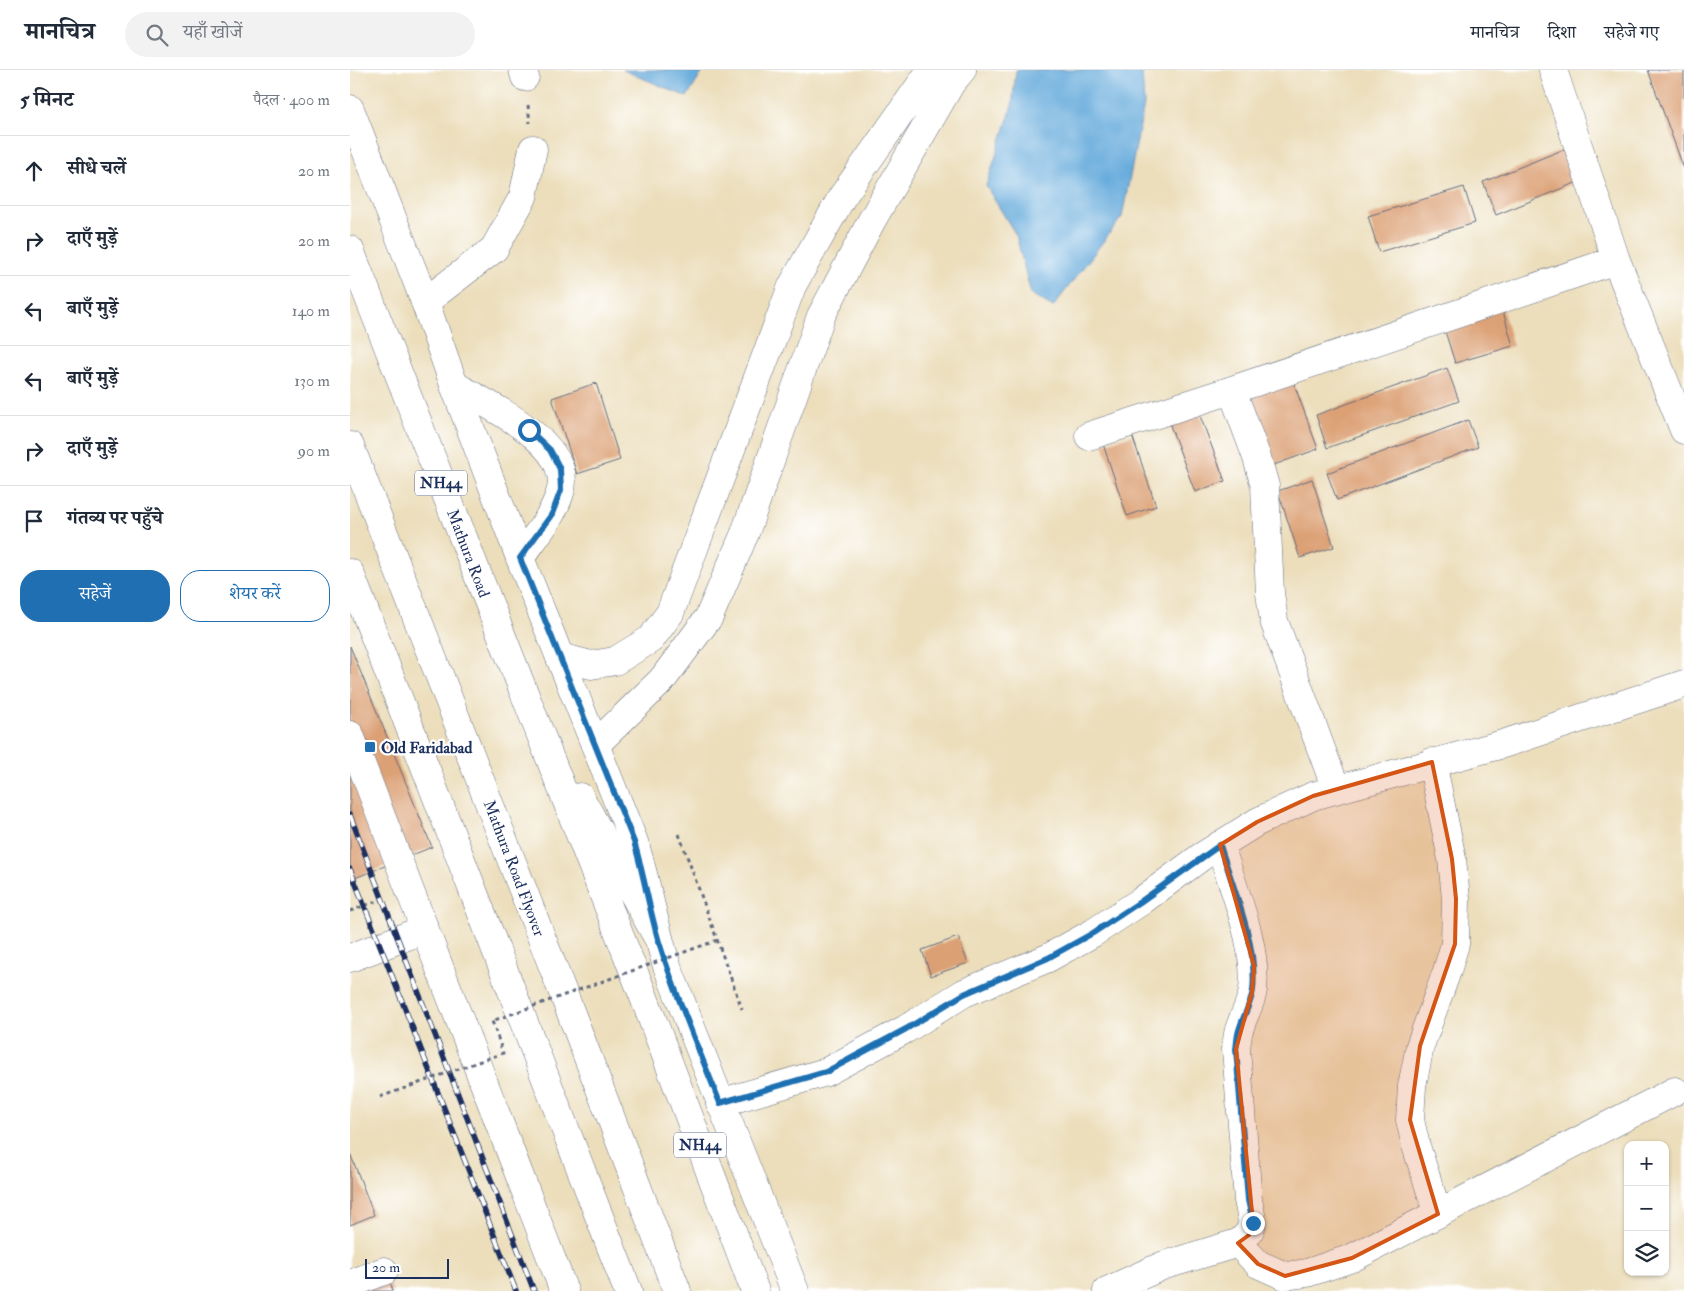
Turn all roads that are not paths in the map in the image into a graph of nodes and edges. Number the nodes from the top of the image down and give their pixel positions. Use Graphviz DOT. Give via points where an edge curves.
graph roads {
  1 [pos="930,70"];
  2 [pos="962,70"];
  3 [pos="1554,70"];
  4 [pos="350,110"];
  5 [pos="533,149"];
  6 [pos="350,250"];
  7 [pos="1616,260"];
  8 [pos="424,302"];
  9 [pos="454,385"];
  10 [pos="1232,390"];
  11 [pos="1684,430"];
  12 [pos="1089,436"];
  13 [pos="350,446"];
  14 [pos="520,558"];
  15 [pos="350,573"];
  16 [pos="560,657"];
  17 [pos="1684,684"];
  18 [pos="532,716"];
  19 [pos="350,735"];
  20 [pos="596,745"];
  21 [pos="1432,762"];
  22 [pos="1336,789"];
  23 [pos="1220,845"];
  24 [pos="425,928"];
  25 [pos="659,940"];
  26 [pos="350,958"];
  27 [pos="1675,1091"];
  28 [pos="720,1103"];
  29 [pos="1438,1214"];
  30 [pos="1238,1243"];
  31 [pos="384,1270"];
  32 [pos="350,1284"];
  33 [pos="564,1291"];
  34 [pos="628,1291"];
  35 [pos="677,1291"];
  36 [pos="755,1291"];
  37 [pos="795,1291"];
  38 [pos="1107,1291"];
  1 -- 16 [label="main road" via="842,198 792,286 670,613 651,639 615,661 592,665"];
  2 -- 20 [label="main road" via="951,83 872,220 821,316 745,533 709,617 662,680"];
  3 -- 7 [label="main road"];
  4 -- 8 [label="main road"];
  5 -- 8 [label="main road" via="523,197 494,248"];
  6 -- 18 [label="main road, Mathura Road / NH44"];
  7 -- 10 [label="main road"];
  7 -- 11 [label="main road"];
  8 -- 9 [label="main road"];
  9 -- 14 [label="main road"];
  9 -- 14 [label="main road" via="529,430 550,450 560,469 561,490 552,514"];
  10 -- 12 [label="main road"];
  10 -- 22 [label="main road" via="1265,486 1274,621"];
  13 -- 35 [label="main road, Mathura Road Flyover"];
  14 -- 16 [label="main road"];
  15 -- 34 [label="main road"];
  16 -- 20 [label="main road"];
  17 -- 21 [label="main road" via="1503,744"];
  18 -- 25 [label="main road"];
  18 -- 36 [label="main road, NH44" via="645,1000"];
  19 -- 24 [label="main road"];
  20 -- 25 [label="main road" via="634,842"];
  21 -- 22 [label="main road"];
  21 -- 29 [label="main road" via="1452,859 1456,899 1454,944 1420,1046 1412,1086 1410,1120"];
  22 -- 23 [label="main road" via="1257,822"];
  23 -- 28 [label="main road" via="1101,928 1048,958 964,994 826,1072"];
  23 -- 30 [label="main road" via="1254,966 1252,992 1236,1049 1248,1200 1253,1223 1249,1235"];
  24 -- 26 [label="main road"];
  24 -- 33 [label="main road"];
  25 -- 28 [label="main road"];
  27 -- 29 [label="main road"];
  28 -- 37 [label="main road"];
  29 -- 30 [label="main road" via="1352,1258 1308,1273 1285,1276 1258,1264"];
  30 -- 38 [label="main road" via="1162,1266"];
  31 -- 32 [label="main road"];
}
